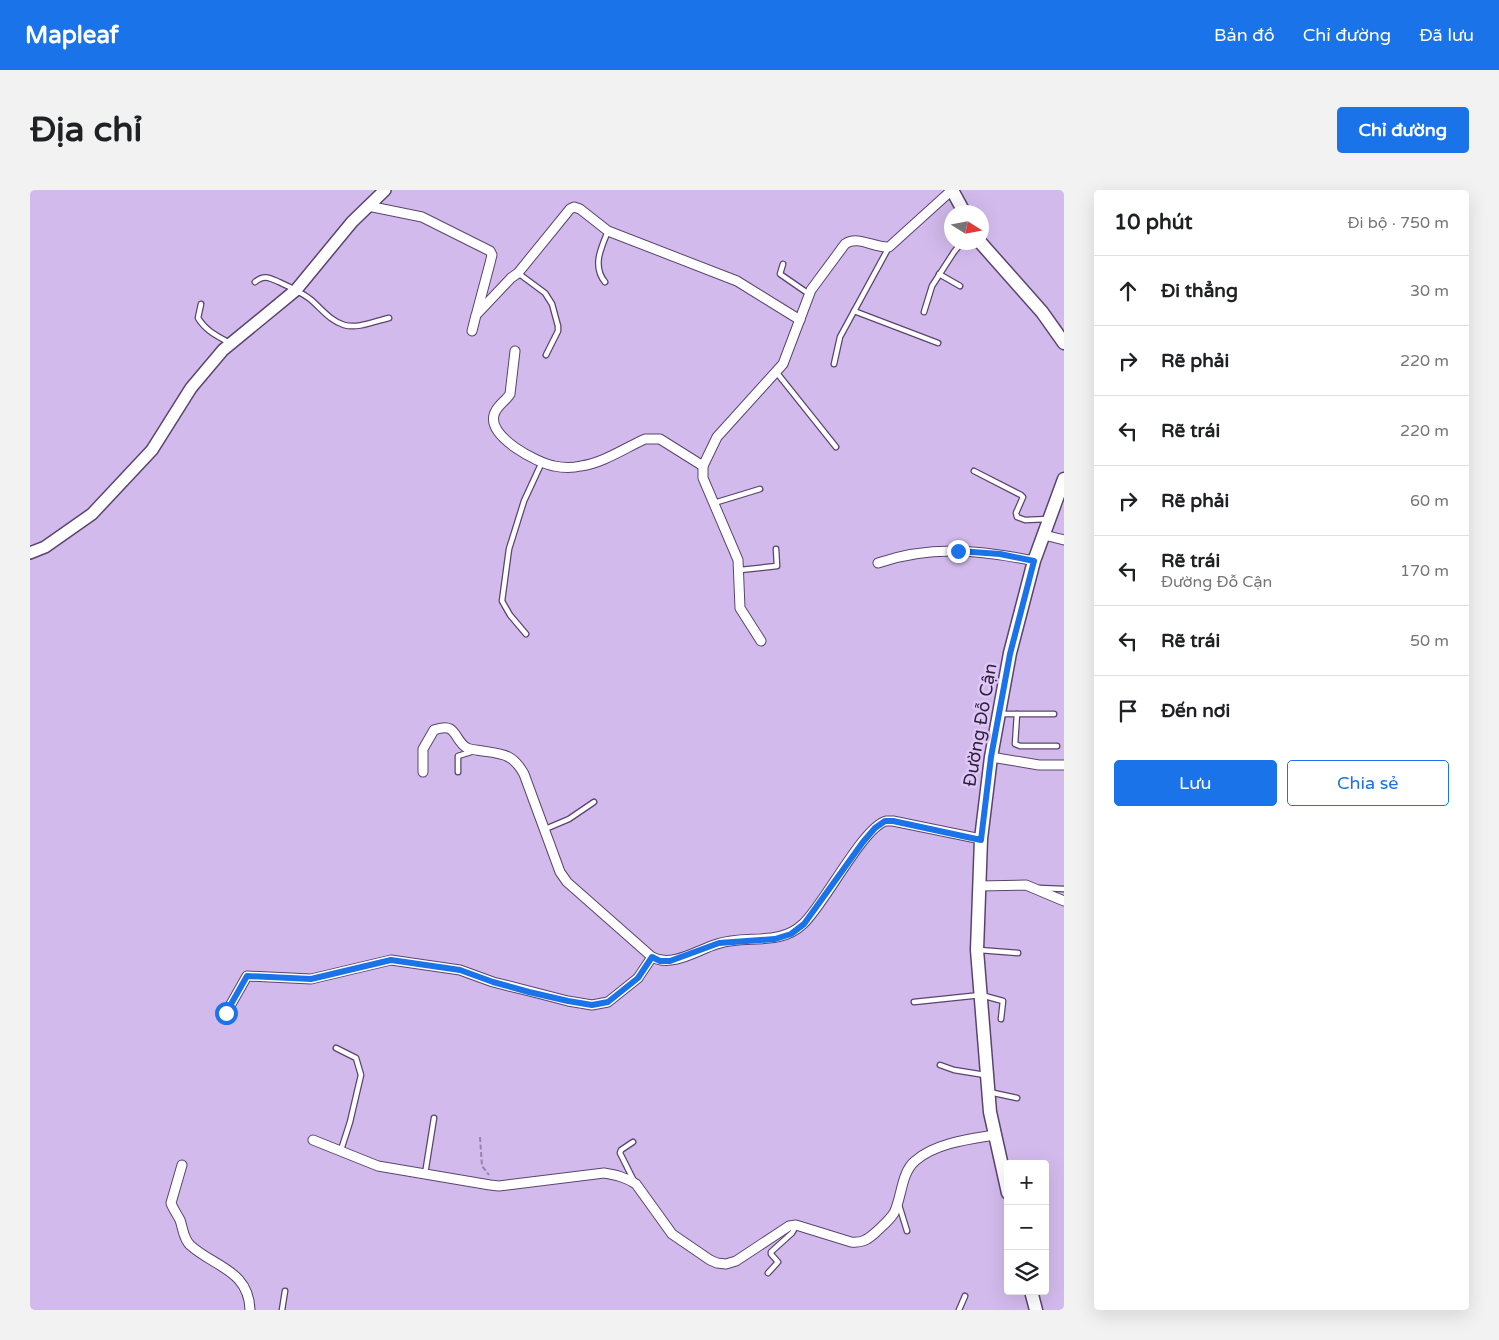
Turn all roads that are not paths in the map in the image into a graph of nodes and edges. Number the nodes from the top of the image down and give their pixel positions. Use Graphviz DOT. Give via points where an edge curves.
graph roads {
  1 [pos="385,190"];
  2 [pos="952,190"];
  3 [pos="960,205"];
  4 [pos="368,206"];
  5 [pos="608,231"];
  6 [pos="889,247"];
  7 [pos="956,250"];
  8 [pos="987,250"];
  9 [pos="784,264"];
  10 [pos="518,273"];
  11 [pos="939,274"];
  12 [pos="256,282"];
  13 [pos="605,282"];
  14 [pos="960,286"];
  15 [pos="296,290"];
  16 [pos="809,294"];
  17 [pos="201,304"];
  18 [pos="854,311"];
  19 [pos="924,312"];
  20 [pos="476,315"];
  21 [pos="389,318"];
  22 [pos="800,320"];
  23 [pos="472,332"];
  24 [pos="231,343"];
  25 [pos="938,343"];
  26 [pos="1064,343"];
  27 [pos="515,351"];
  28 [pos="546,355"];
  29 [pos="834,364"];
  30 [pos="777,373"];
  31 [pos="836,447"];
  32 [pos="542,462"];
  33 [pos="703,466"];
  34 [pos="974,472"];
  35 [pos="1064,478"];
  36 [pos="760,489"];
  37 [pos="714,503"];
  38 [pos="1049,520"];
  39 [pos="1044,535"];
  40 [pos="1064,540"];
  41 [pos="776,549"];
  42 [pos="30,553"];
  43 [pos="1034,561"];
  44 [pos="878,564"];
  45 [pos="740,570"];
  46 [pos="526,634"];
  47 [pos="761,641"];
  48 [pos="999,714"];
  49 [pos="1017,714"];
  50 [pos="1054,714"];
  51 [pos="1057,746"];
  52 [pos="477,750"];
  53 [pos="991,757"];
  54 [pos="1064,765"];
  55 [pos="423,772"];
  56 [pos="458,772"];
  57 [pos="594,802"];
  58 [pos="544,830"];
  59 [pos="981,840"];
  60 [pos="979,886"];
  61 [pos="1035,888"];
  62 [pos="1064,889"];
  63 [pos="1064,901"];
  64 [pos="977,950"];
  65 [pos="1018,953"];
  66 [pos="652,957"];
  67 [pos="981,995"];
  68 [pos="914,1002"];
  69 [pos="226,1013"];
  70 [pos="1002,1019"];
  71 [pos="336,1048"];
  72 [pos="940,1064"];
  73 [pos="987,1075"];
  74 [pos="988,1092"];
  75 [pos="1017,1098"];
  76 [pos="434,1118"];
  77 [pos="995,1135"];
  78 [pos="313,1140"];
  79 [pos="633,1142"];
  80 [pos="340,1152"];
  81 [pos="182,1165"];
  82 [pos="425,1174"];
  83 [pos="1004,1175"];
  84 [pos="636,1184"];
  85 [pos="898,1202"];
  86 [pos="796,1225"];
  87 [pos="907,1231"];
  88 [pos="768,1273"];
  89 [pos="284,1291"];
  90 [pos="1032,1295"];
  91 [pos="965,1296"];
  92 [pos="250,1310"];
  93 [pos="282,1310"];
  94 [pos="959,1310"];
  95 [pos="1036,1310"];
  1 -- 4 [label="street"];
  2 -- 3 [label="main road"];
  2 -- 6 [label="street"];
  4 -- 15 [label="street"];
  4 -- 20 [label="street" via="422,218 490,251 492,255"];
  5 -- 10 [label="street" via="580,208 574,207"];
  5 -- 13 [label="lane" via="599,255 599,274"];
  5 -- 22 [label="street" via="737,281"];
  6 -- 16 [label="street" via="850,240"];
  6 -- 18 [label="lane"];
  7 -- 11 [label="lane"];
  8 -- 26 [label="main road" via="1042,312"];
  9 -- 16 [label="lane" via="780,274"];
  10 -- 20 [label="street"];
  10 -- 28 [label="lane" via="545,293 552,304 558,331"];
  11 -- 14 [label="lane"];
  11 -- 19 [label="lane"];
  12 -- 15 [label="lane" via="266,277"];
  15 -- 21 [label="lane" via="337,323 352,327"];
  15 -- 24 [label="street"];
  16 -- 22 [label="street"];
  17 -- 24 [label="lane" via="198,318 204,327"];
  18 -- 25 [label="lane"];
  18 -- 29 [label="lane" via="840,338"];
  20 -- 23 [label="street"];
  22 -- 30 [label="street" via="788,355"];
  24 -- 42 [label="street" via="191,388 152,450 92,514 45,547"];
  27 -- 32 [label="street" via="510,394 497,408 493,421 512,445"];
  30 -- 31 [label="lane"];
  30 -- 33 [label="street" via="721,431"];
  32 -- 33 [label="street" via="561,467 582,466 652,438 660,439"];
  32 -- 46 [label="lane" via="524,501 509,549 502,601"];
  33 -- 37 [label="street" via="703,478"];
  34 -- 38 [label="lane" via="1023,497 1017,517"];
  35 -- 38 [label="main road, Đường Đỗ Cận"];
  36 -- 37 [label="lane"];
  37 -- 45 [label="street"];
  38 -- 39 [label="main road, Đường Đỗ Cận"];
  39 -- 40 [label="street"];
  39 -- 43 [label="main road, Đường Đỗ Cận"];
  41 -- 45 [label="lane" via="777,566"];
  43 -- 44 [label="street" via="1000,554 958,551 900,556"];
  43 -- 48 [label="main road, Đường Đỗ Cận" via="1010,654"];
  45 -- 47 [label="street" via="740,608"];
  48 -- 49 [label="lane"];
  48 -- 53 [label="main road, Đường Đỗ Cận"];
  49 -- 50 [label="lane"];
  49 -- 51 [label="lane" via="1015,744"];
  52 -- 55 [label="street" via="463,745 450,728 434,730 423,749"];
  52 -- 56 [label="lane" via="458,756"];
  52 -- 58 [label="street" via="511,757 519,764"];
  53 -- 54 [label="street" via="1039,765"];
  53 -- 59 [label="main road, Đường Đỗ Cận"];
  57 -- 58 [label="lane" via="569,819"];
  58 -- 66 [label="street" via="555,862 567,882"];
  59 -- 60 [label="main road, Đường Đỗ Cận"];
  59 -- 66 [label="street" via="885,821 863,842 804,924 791,934 775,939 719,943 670,961"];
  60 -- 61 [label="street"];
  60 -- 64 [label="main road, Đường Đỗ Cận"];
  61 -- 62 [label="lane"];
  61 -- 63 [label="street"];
  64 -- 65 [label="lane"];
  64 -- 67 [label="main road, Đường Đỗ Cận"];
  66 -- 69 [label="street" via="638,978 608,1002 592,1005 529,992 460,970 391,960 311,979 247,976"];
  67 -- 68 [label="lane"];
  67 -- 70 [label="lane" via="1003,1001"];
  67 -- 73 [label="main road, Đường Đỗ Cận"];
  71 -- 80 [label="lane" via="356,1058 361,1075"];
  72 -- 73 [label="lane" via="954,1070"];
  73 -- 74 [label="main road, Đường Đỗ Cận"];
  74 -- 75 [label="lane"];
  74 -- 77 [label="main road, Đường Đỗ Cận"];
  76 -- 82 [label="lane"];
  77 -- 83 [label="main road, Đường Đỗ Cận"];
  77 -- 85 [label="street" via="953,1142 918,1158 908,1171"];
  78 -- 80 [label="street"];
  79 -- 84 [label="lane" via="620,1153"];
  80 -- 82 [label="street" via="378,1166"];
  81 -- 92 [label="street" via="171,1203 185,1236 192,1246 240,1280"];
  82 -- 84 [label="street" via="499,1186 604,1174 627,1178"];
  84 -- 86 [label="street" via="672,1234 717,1263 736,1261 789,1226"];
  85 -- 86 [label="street" via="890,1219 868,1240 860,1243"];
  85 -- 87 [label="lane"];
  86 -- 88 [label="lane" via="792,1233 771,1252 778,1262"];
  89 -- 93 [label="lane"];
  90 -- 95 [label="main road"];
  91 -- 94 [label="lane"];
}
